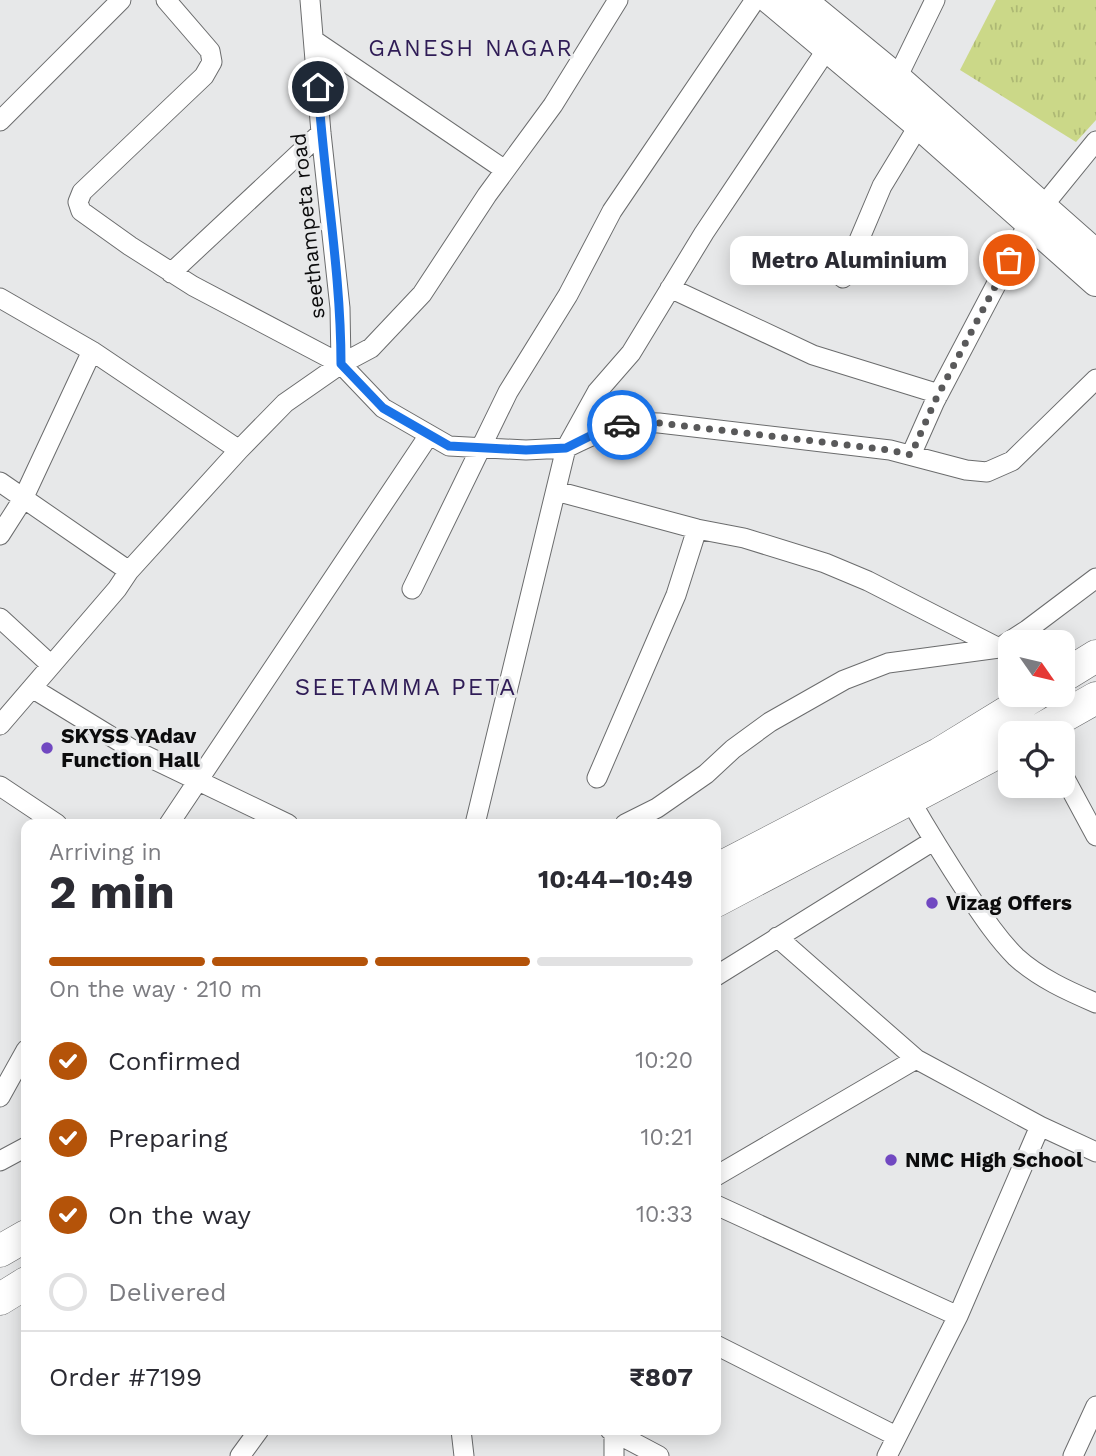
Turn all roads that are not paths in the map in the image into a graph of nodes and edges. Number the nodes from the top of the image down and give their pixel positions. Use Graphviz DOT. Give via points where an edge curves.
graph roads {
  1 [pos="121,0"];
  2 [pos="166,0"];
  3 [pos="311,0"];
  4 [pos="618,0"];
  5 [pos="755,0"];
  6 [pos="770,0"];
  7 [pos="802,0"];
  8 [pos="935,0"];
  9 [pos="315,41"];
  10 [pos="827,49"];
  11 [pos="897,78"];
  12 [pos="0,121"];
  13 [pos="919,125"];
  14 [pos="321,133"];
  15 [pos="1096,141"];
  16 [pos="505,170"];
  17 [pos="1036,214"];
  18 [pos="1096,254"];
  19 [pos="171,273"];
  20 [pos="843,278"];
  21 [pos="1096,282"];
  22 [pos="670,288"];
  23 [pos="0,298"];
  24 [pos="92,351"];
  25 [pos="341,364"];
  26 [pos="1096,379"];
  27 [pos="939,394"];
  28 [pos="429,435"];
  29 [pos="481,448"];
  30 [pos="566,448"];
  31 [pos="239,450"];
  32 [pos="911,455"];
  33 [pos="0,482"];
  34 [pos="556,491"];
  35 [pos="23,499"];
  36 [pos="697,529"];
  37 [pos="0,535"];
  38 [pos="129,570"];
  39 [pos="1096,578"];
  40 [pos="412,589"];
  41 [pos="0,618"];
  42 [pos="1027,630"];
  43 [pos="998,647"];
  44 [pos="998,648"];
  45 [pos="1096,656"];
  46 [pos="51,665"];
  47 [pos="1075,669"];
  48 [pos="32,688"];
  49 [pos="1096,698"];
  50 [pos="1015,707"];
  51 [pos="1057,721"];
  52 [pos="0,725"];
  53 [pos="998,752"];
  54 [pos="597,778"];
  55 [pos="197,780"];
  56 [pos="0,786"];
  57 [pos="1075,797"];
  58 [pos="910,800"];
  59 [pos="50,819"];
  60 [pos="172,819"];
  61 [pos="278,819"];
  62 [pos="476,819"];
  63 [pos="635,819"];
  64 [pos="1096,836"];
  65 [pos="933,841"];
  66 [pos="721,867"];
  67 [pos="721,898"];
  68 [pos="776,937"];
  69 [pos="721,973"];
  70 [pos="1096,1003"];
  71 [pos="21,1059"];
  72 [pos="916,1059"];
  73 [pos="0,1097"];
  74 [pos="1040,1126"];
  75 [pos="21,1150"];
  76 [pos="1096,1152"];
  77 [pos="0,1161"];
  78 [pos="721,1173"];
  79 [pos="721,1207"];
  80 [pos="21,1239"];
  81 [pos="0,1251"];
  82 [pos="21,1286"];
  83 [pos="0,1299"];
  84 [pos="958,1316"];
  85 [pos="721,1348"];
  86 [pos="1096,1406"];
  87 [pos="255,1435"];
  88 [pos="462,1435"];
  89 [pos="612,1435"];
  90 [pos="620,1435"];
  91 [pos="896,1436"];
  92 [pos="240,1456"];
  93 [pos="464,1456"];
  94 [pos="614,1456"];
  95 [pos="659,1456"];
  96 [pos="887,1456"];
  97 [pos="1073,1456"];
  1 -- 12 [label="street"];
  2 -- 19 [label="street" via="210,51 212,62 204,75 82,192 78,202 81,211"];
  3 -- 9 [label="street, seethampeta road"];
  4 -- 16 [label="street"];
  5 -- 29 [label="street" via="611,211"];
  6 -- 10 [label="main road"];
  7 -- 11 [label="main road"];
  8 -- 11 [label="street"];
  9 -- 14 [label="street, seethampeta road"];
  9 -- 16 [label="street"];
  10 -- 13 [label="main road"];
  10 -- 22 [label="street"];
  11 -- 17 [label="main road"];
  13 -- 17 [label="main road"];
  13 -- 20 [label="street" via="882,186"];
  14 -- 19 [label="street"];
  14 -- 25 [label="street, seethampeta road" via="341,308"];
  15 -- 17 [label="street"];
  16 -- 25 [label="street" via="422,294 371,348"];
  17 -- 18 [label="main road"];
  17 -- 21 [label="main road"];
  17 -- 27 [label="street"];
  19 -- 25 [label="street"];
  22 -- 27 [label="street" via="813,355"];
  22 -- 30 [label="street" via="631,353 597,392"];
  23 -- 24 [label="street"];
  24 -- 31 [label="street"];
  24 -- 35 [label="street"];
  25 -- 28 [label="street" via="383,408"];
  25 -- 31 [label="street" via="285,403"];
  26 -- 32 [label="street" via="1012,461 987,472"];
  27 -- 32 [label="street"];
  28 -- 29 [label="street" via="449,446"];
  28 -- 55 [label="street"];
  29 -- 30 [label="street"];
  29 -- 40 [label="street"];
  30 -- 32 [label="street" via="604,429 634,422"];
  30 -- 34 [label="street"];
  31 -- 38 [label="street"];
  33 -- 35 [label="street"];
  34 -- 36 [label="street"];
  34 -- 62 [label="street"];
  35 -- 37 [label="street"];
  35 -- 38 [label="street"];
  36 -- 43 [label="street" via="825,563"];
  36 -- 54 [label="street" via="676,595"];
  38 -- 46 [label="street"];
  39 -- 42 [label="street"];
  41 -- 46 [label="street"];
  44 -- 63 [label="street" via="888,663 844,680 770,722 706,774"];
  45 -- 47 [label="main road"];
  46 -- 48 [label="street"];
  48 -- 52 [label="street"];
  48 -- 55 [label="street" via="130,748"];
  49 -- 51 [label="main road"];
  50 -- 66 [label="main road" via="939,754"];
  53 -- 58 [label="main road"];
  55 -- 60 [label="street"];
  55 -- 61 [label="street"];
  56 -- 59 [label="street"];
  57 -- 64 [label="street"];
  58 -- 65 [label="street"];
  58 -- 67 [label="main road"];
  65 -- 68 [label="street"];
  65 -- 70 [label="street" via="996,936 1017,958 1041,976"];
  68 -- 69 [label="street"];
  68 -- 72 [label="street"];
  71 -- 73 [label="street"];
  72 -- 74 [label="street"];
  72 -- 78 [label="street"];
  74 -- 76 [label="street"];
  74 -- 84 [label="street"];
  75 -- 77 [label="street"];
  79 -- 84 [label="street"];
  80 -- 81 [label="main road"];
  82 -- 83 [label="main road"];
  84 -- 91 [label="street"];
  85 -- 91 [label="street"];
  86 -- 97 [label="street"];
  87 -- 92 [label="street"];
  88 -- 93 [label="street"];
  89 -- 94 [label="street"];
  90 -- 95 [label="street"];
  91 -- 96 [label="street"];
}
